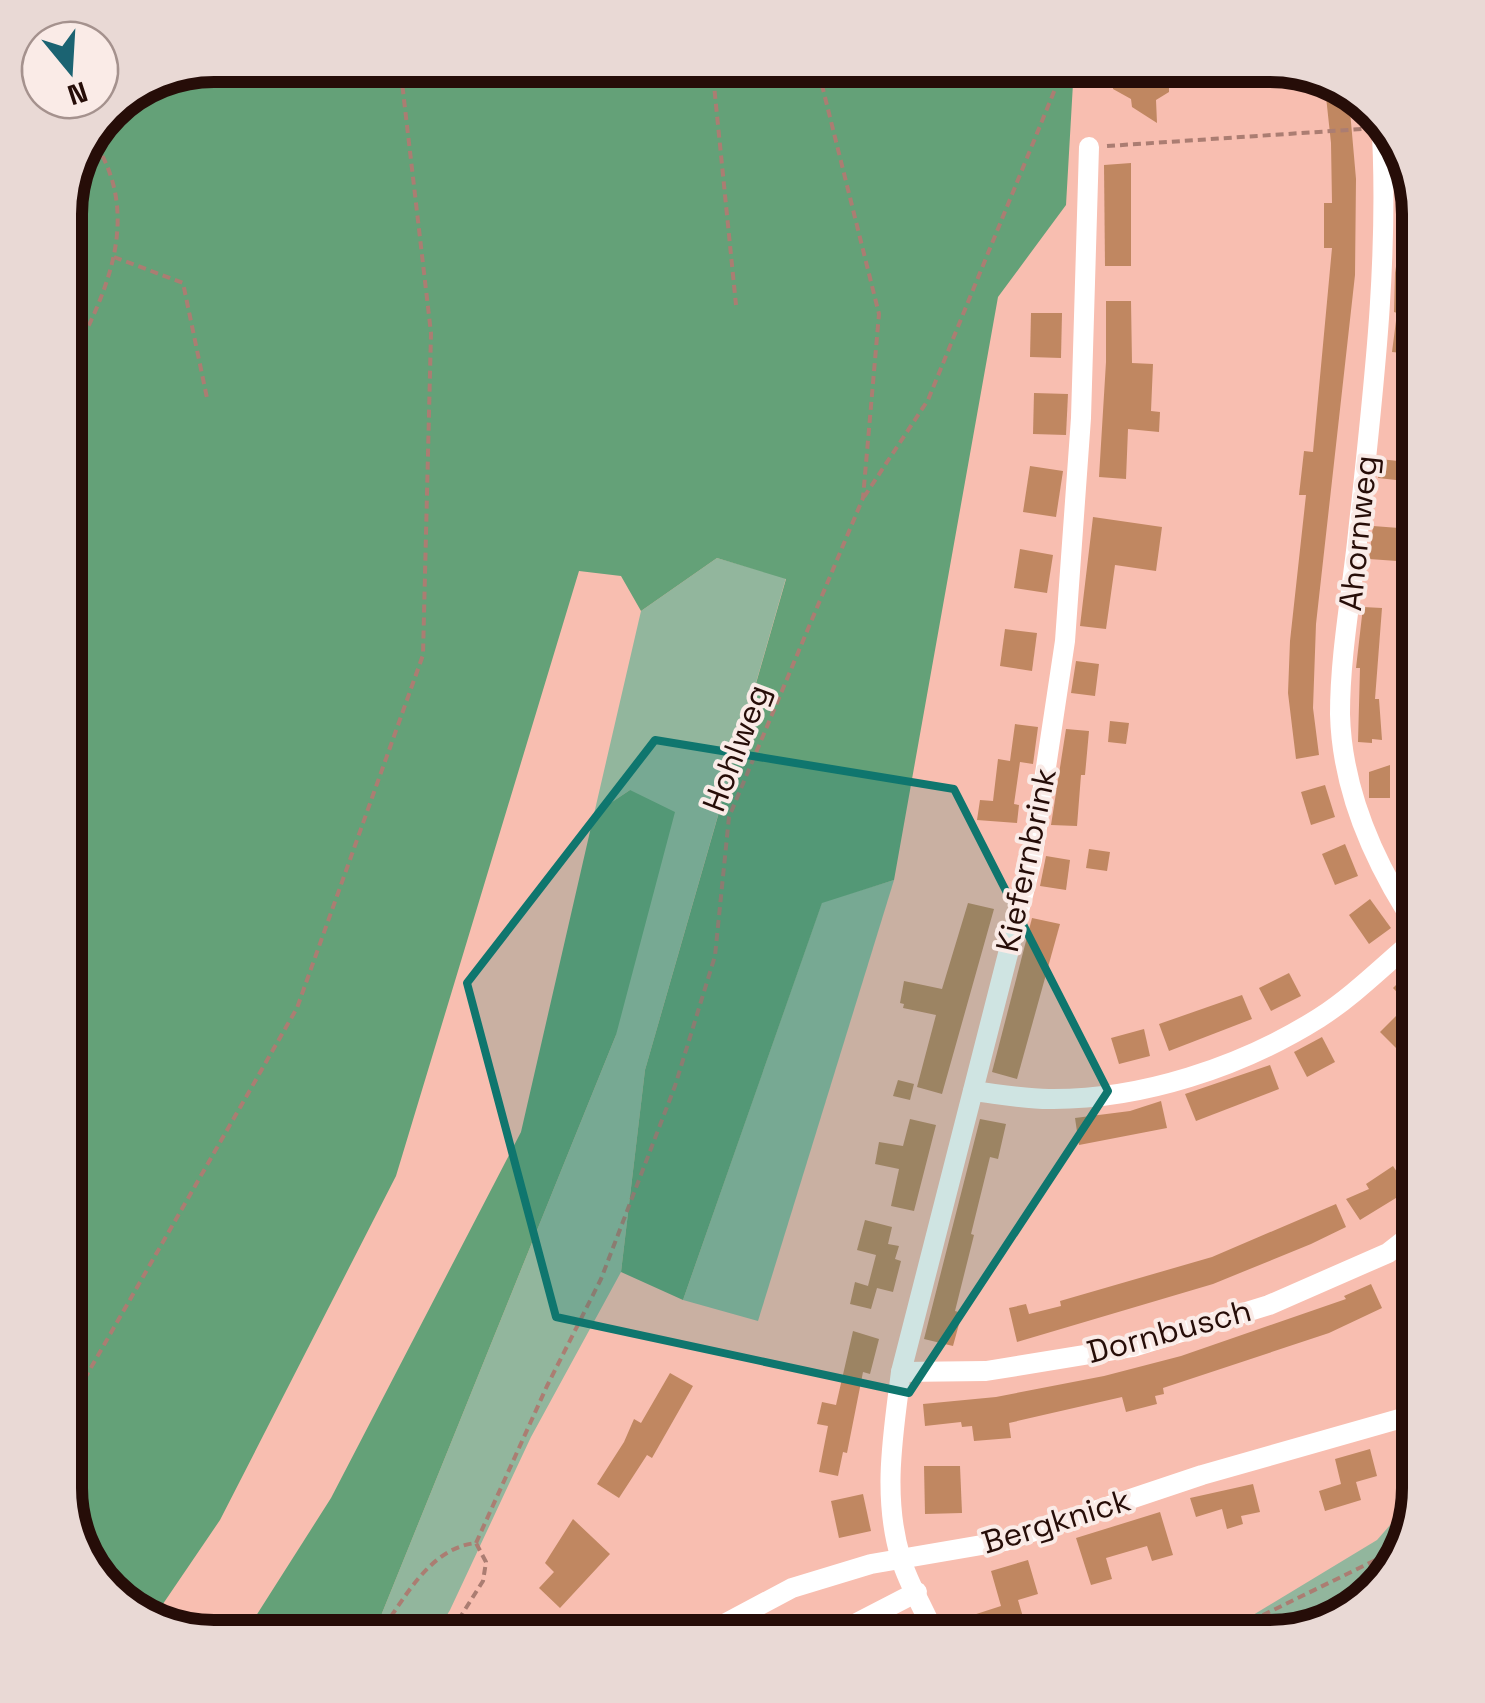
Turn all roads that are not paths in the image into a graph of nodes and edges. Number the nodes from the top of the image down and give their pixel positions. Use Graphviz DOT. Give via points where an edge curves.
graph roads {
  1 [pos="1382,144"];
  2 [pos="1089,147"];
  3 [pos="1402,905"];
  4 [pos="1402,948"];
  5 [pos="973,1090"];
  6 [pos="1402,1242"];
  7 [pos="900,1372"];
  8 [pos="1402,1418"];
  9 [pos="901,1560"];
  10 [pos="917,1592"];
  11 [pos="732,1620"];
  12 [pos="863,1620"];
  13 [pos="929,1620"];
  1 -- 3 [label="street, Ahornweg" via="1382,319 1340,716 1362,827"];
  2 -- 5 [label="street, Kiefernbrink" via="1081,418 1065,641 1032,860"];
  4 -- 5 [label="street" via="1322,1016 1262,1050 1186,1077 1110,1096 1047,1100"];
  5 -- 7 [label="street, Kiefernbrink"];
  6 -- 7 [label="street, Dornbusch" via="1269,1305 1133,1348 986,1371"];
  7 -- 9 [label="street, Kiefernbrink" via="888,1486"];
  8 -- 9 [label="street, Bergknick" via="1202,1474 1005,1541"];
  9 -- 10 [label="street, Kiefernbrink"];
  9 -- 11 [label="street, Bergknick" via="792,1588"];
  10 -- 12 [label="street"];
  10 -- 13 [label="street, Kiefernbrink"];
}
